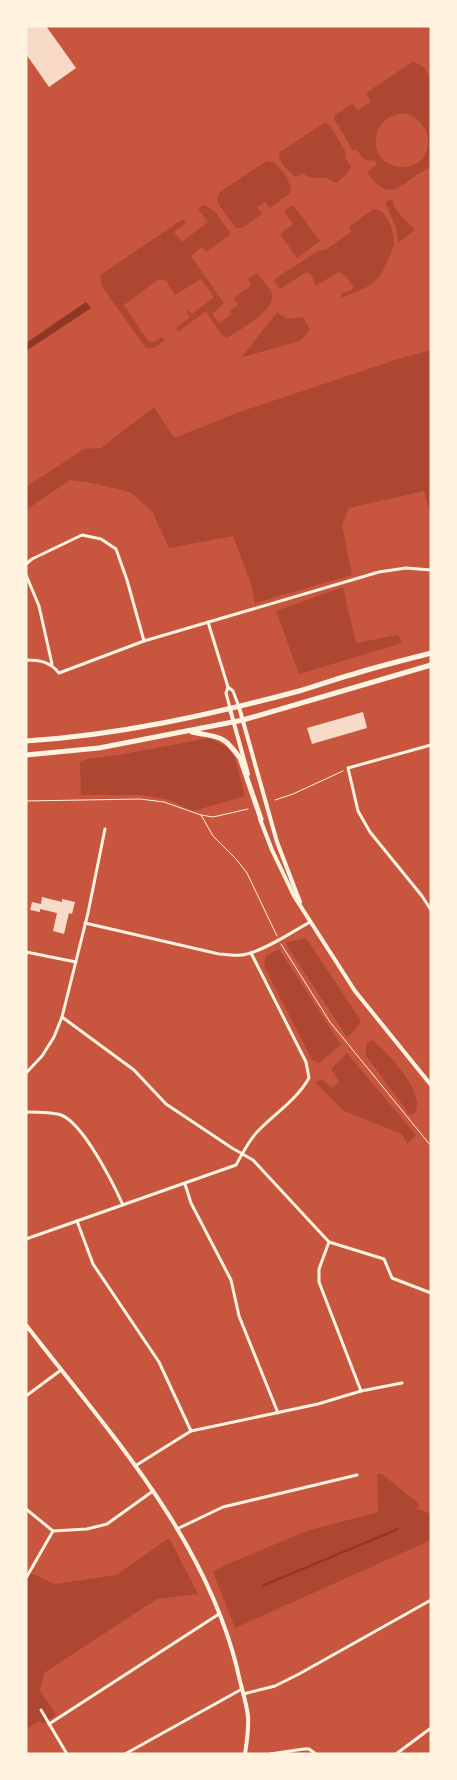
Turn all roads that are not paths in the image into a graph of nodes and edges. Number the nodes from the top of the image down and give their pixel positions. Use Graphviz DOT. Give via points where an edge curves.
graph roads {
  1 [pos="26,564"];
  2 [pos="431,570"];
  3 [pos="26,575"];
  4 [pos="208,622"];
  5 [pos="144,641"];
  6 [pos="431,653"];
  7 [pos="26,660"];
  8 [pos="52,665"];
  9 [pos="431,665"];
  10 [pos="228,687"];
  11 [pos="239,707"];
  12 [pos="230,709"];
  13 [pos="243,720"];
  14 [pos="233,722"];
  15 [pos="189,732"];
  16 [pos="26,741"];
  17 [pos="431,745"];
  18 [pos="26,755"];
  19 [pos="261,819"];
  20 [pos="105,829"];
  21 [pos="302,906"];
  22 [pos="431,910"];
  23 [pos="310,922"];
  24 [pos="86,923"];
  25 [pos="26,952"];
  26 [pos="251,953"];
  27 [pos="76,962"];
  28 [pos="62,1018"];
  29 [pos="26,1073"];
  30 [pos="430,1084"];
  31 [pos="26,1112"];
  32 [pos="243,1154"];
  33 [pos="185,1184"];
  34 [pos="123,1204"];
  35 [pos="77,1221"];
  36 [pos="26,1239"];
  37 [pos="329,1242"];
  38 [pos="431,1293"];
  39 [pos="26,1325"];
  40 [pos="60,1370"];
  41 [pos="402,1383"];
  42 [pos="360,1391"];
  43 [pos="26,1396"];
  44 [pos="278,1413"];
  45 [pos="191,1431"];
  46 [pos="135,1466"];
  47 [pos="357,1475"];
  48 [pos="153,1491"];
  49 [pos="26,1509"];
  50 [pos="177,1528"];
  51 [pos="53,1531"];
  52 [pos="26,1578"];
  53 [pos="431,1600"];
  54 [pos="220,1613"];
  55 [pos="242,1692"];
  56 [pos="41,1710"];
  57 [pos="49,1724"];
  58 [pos="431,1728"];
  59 [pos="67,1754"];
  60 [pos="125,1754"];
  61 [pos="245,1754"];
  62 [pos="270,1754"];
  63 [pos="316,1754"];
  64 [pos="396,1754"];
  1 -- 5 [label="street" via="82,535 101,539 116,549"];
  2 -- 4 [label="street" via="406,568 379,572"];
  3 -- 8 [label="street" via="39,606"];
  4 -- 5 [label="street"];
  4 -- 10 [label="street"];
  5 -- 8 [label="street" via="60,673"];
  6 -- 11 [label="highway"];
  7 -- 8 [label="street"];
  9 -- 13 [label="highway"];
  10 -- 11 [label="street"];
  10 -- 12 [label="street" via="226,693"];
  11 -- 12 [label="highway"];
  11 -- 13 [label="street"];
  12 -- 14 [label="street"];
  12 -- 16 [label="highway" via="155,725"];
  13 -- 14 [label="highway"];
  13 -- 21 [label="street" via="277,842"];
  14 -- 15 [label="highway"];
  14 -- 19 [label="street"];
  15 -- 18 [label="highway" via="100,748"];
  15 -- 19 [label="highway" via="211,734 231,746 240,758"];
  17 -- 22 [label="street" via="348,768 358,811 370,832"];
  19 -- 21 [label="street" via="272,850"];
  20 -- 24 [label="street"];
  21 -- 23 [label="street"];
  23 -- 26 [label="street"];
  23 -- 30 [label="street" via="355,991"];
  24 -- 26 [label="street" via="219,954"];
  24 -- 27 [label="street"];
  25 -- 27 [label="street"];
  26 -- 32 [label="street" via="306,1062 309,1078 281,1112 260,1129"];
  27 -- 28 [label="street"];
  28 -- 29 [label="street" via="42,1056"];
  28 -- 32 [label="street" via="134,1070 166,1104"];
  31 -- 34 [label="street" via="61,1115 71,1121 110,1176"];
  32 -- 33 [label="street" via="236,1165"];
  32 -- 37 [label="street" via="253,1160"];
  33 -- 34 [label="street"];
  33 -- 44 [label="street" via="231,1280 239,1316"];
  34 -- 35 [label="street"];
  35 -- 36 [label="street"];
  35 -- 45 [label="street" via="93,1264 159,1362"];
  37 -- 38 [label="street" via="384,1259 392,1278"];
  37 -- 42 [label="street" via="319,1269 319,1282"];
  39 -- 40 [label="street"];
  40 -- 43 [label="street"];
  40 -- 46 [label="street"];
  41 -- 42 [label="street"];
  42 -- 44 [label="street"];
  44 -- 45 [label="street"];
  45 -- 46 [label="street"];
  46 -- 48 [label="street"];
  47 -- 50 [label="street" via="223,1507"];
  48 -- 50 [label="street"];
  48 -- 51 [label="street" via="107,1524"];
  49 -- 51 [label="street"];
  50 -- 54 [label="street"];
  51 -- 52 [label="street"];
  53 -- 55 [label="street" via="275,1686"];
  54 -- 55 [label="street"];
  54 -- 57 [label="street"];
  55 -- 60 [label="street"];
  55 -- 61 [label="street" via="248,1716"];
  56 -- 57 [label="street"];
  57 -- 59 [label="street"];
  58 -- 64 [label="street"];
  62 -- 63 [label="street" via="304,1749"];
}
